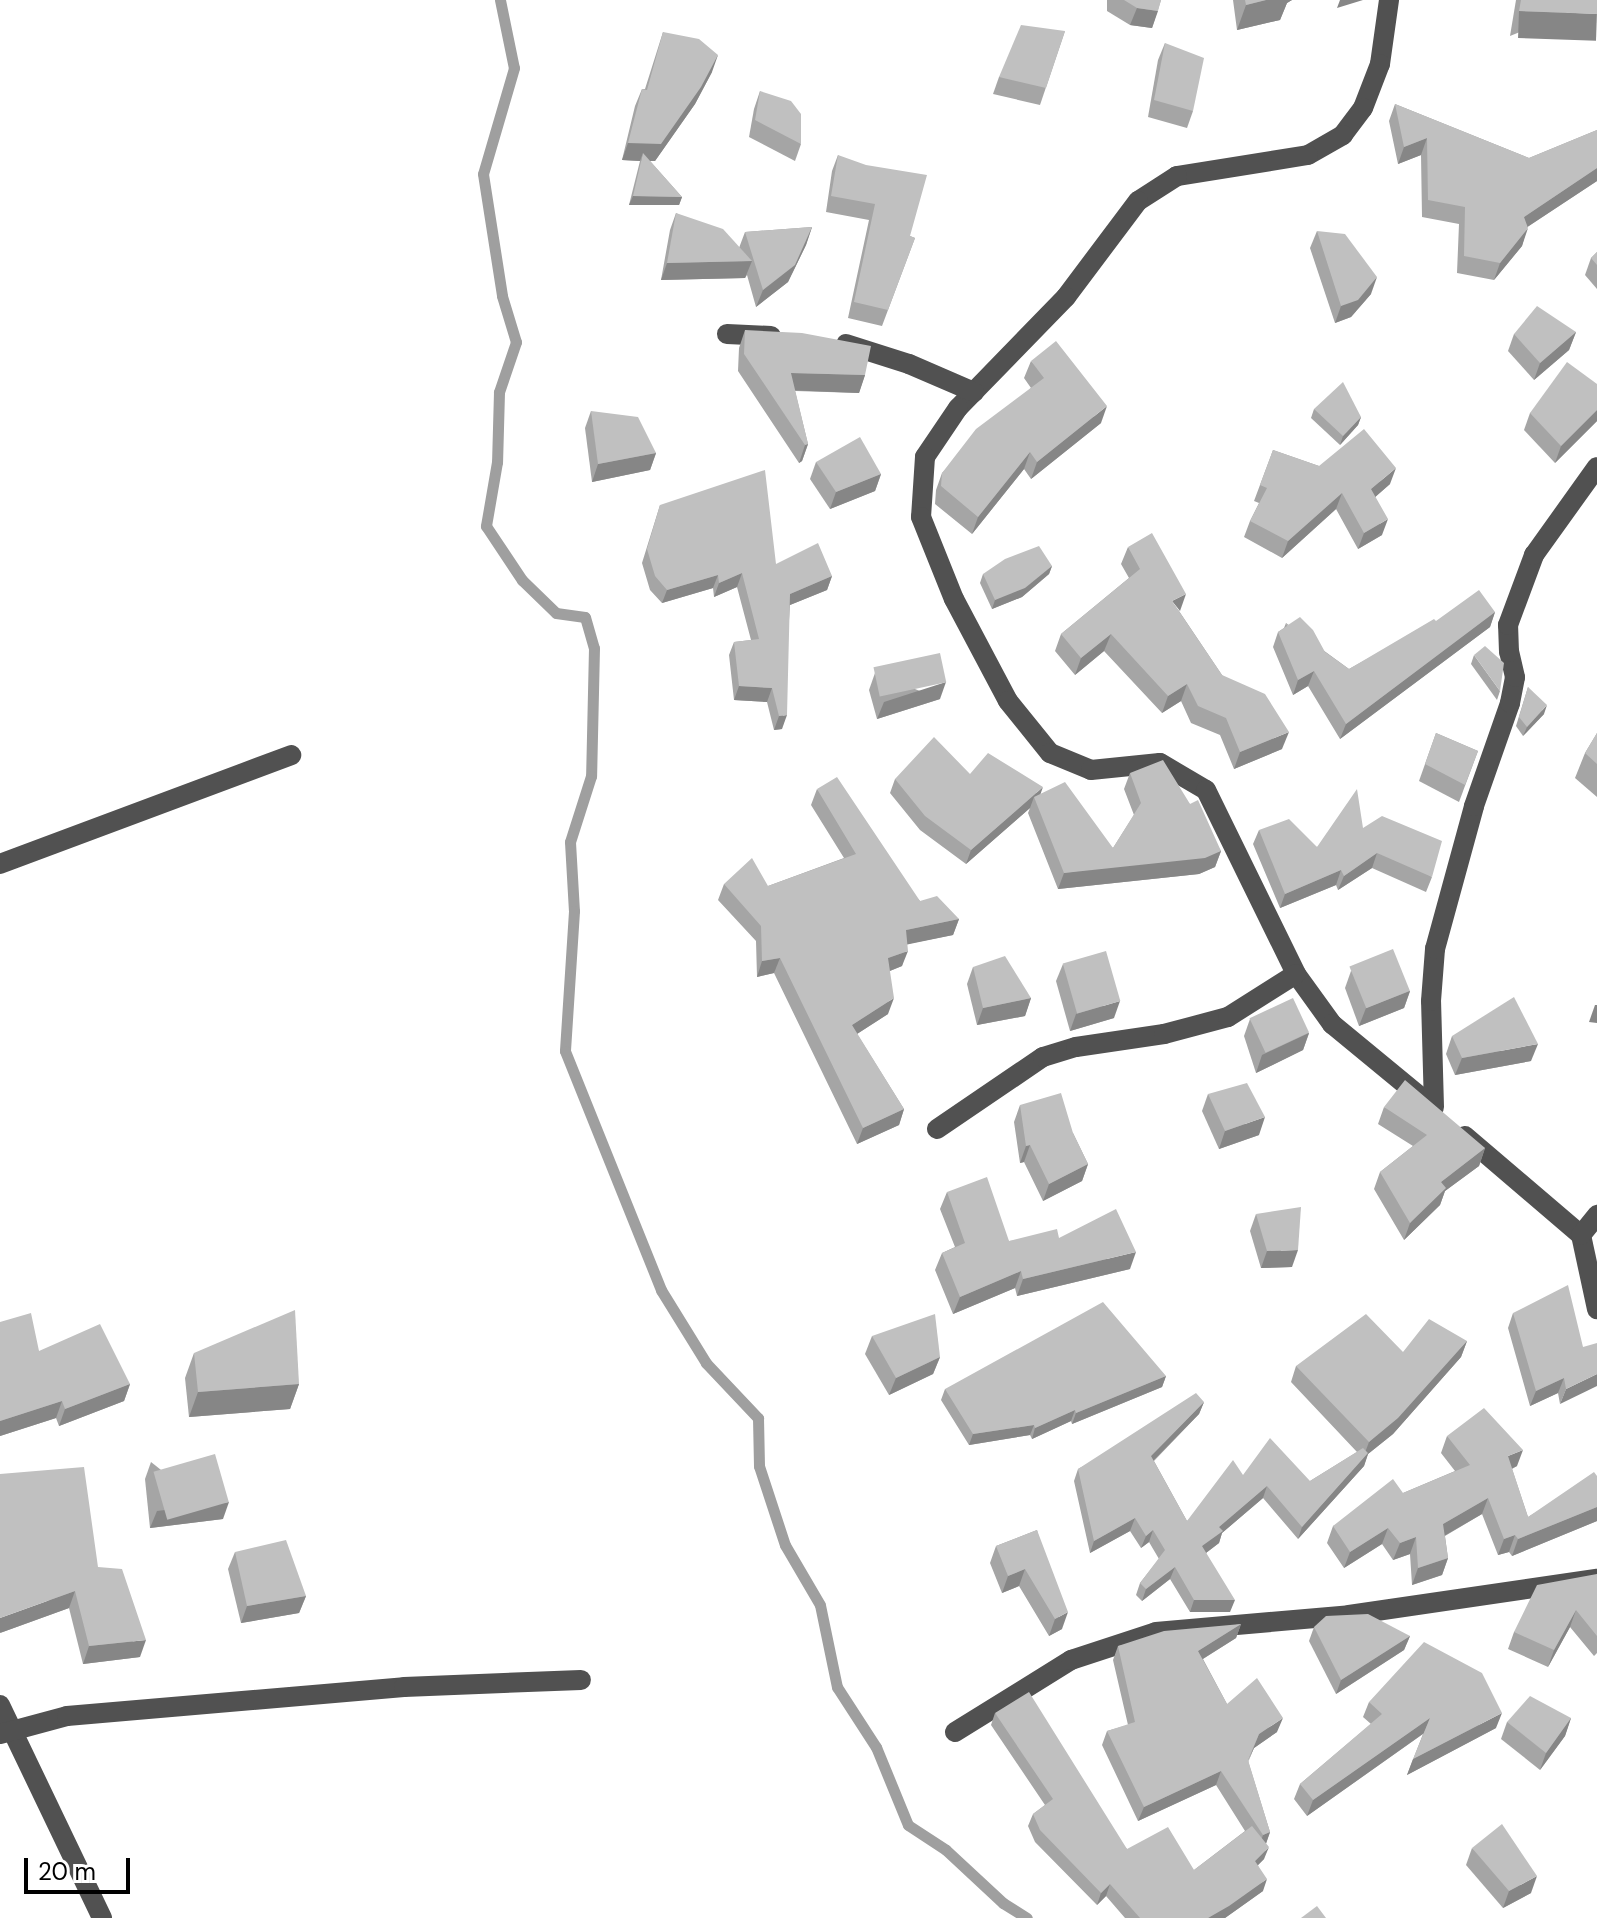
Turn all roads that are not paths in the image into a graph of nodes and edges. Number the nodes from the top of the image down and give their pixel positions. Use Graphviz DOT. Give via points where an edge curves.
graph roads {
  1 [pos="1389,0"];
  2 [pos="727,334"];
  3 [pos="797,337"];
  4 [pos="823,341"];
  5 [pos="974,392"];
  6 [pos="1597,467"];
  7 [pos="291,755"];
  8 [pos="0,864"];
  9 [pos="1296,974"];
  10 [pos="1434,1107"];
  11 [pos="937,1129"];
  12 [pos="1597,1215"];
  13 [pos="1581,1235"];
  14 [pos="1597,1309"];
  15 [pos="1597,1579"];
  16 [pos="581,1680"];
  17 [pos="0,1705"];
  18 [pos="955,1732"];
  19 [pos="7,1733"];
  20 [pos="102,1918"];
  1 -- 5 [label="street" via="1380,64 1363,108 1343,135 1308,155 1177,176 1138,201 1066,297"];
  2 -- 3 [label="street"];
  4 -- 5 [label="street" via="909,364"];
  5 -- 9 [label="street" via="925,457 921,517 954,599 1008,701 1050,753 1091,770 1160,763 1206,790"];
  6 -- 10 [label="street" via="1539,546 1508,625 1515,677 1510,703 1474,806 1435,949"];
  7 -- 8 [label="street"];
  9 -- 10 [label="street" via="1332,1024"];
  9 -- 11 [label="street" via="1228,1017 1043,1057"];
  10 -- 13 [label="street"];
  12 -- 13 [label="street"];
  13 -- 14 [label="street"];
  15 -- 18 [label="street" via="1349,1615 1156,1632 1071,1660"];
  16 -- 19 [label="street" via="404,1687 67,1716"];
  17 -- 19 [label="street"];
  19 -- 20 [label="street"];
}
